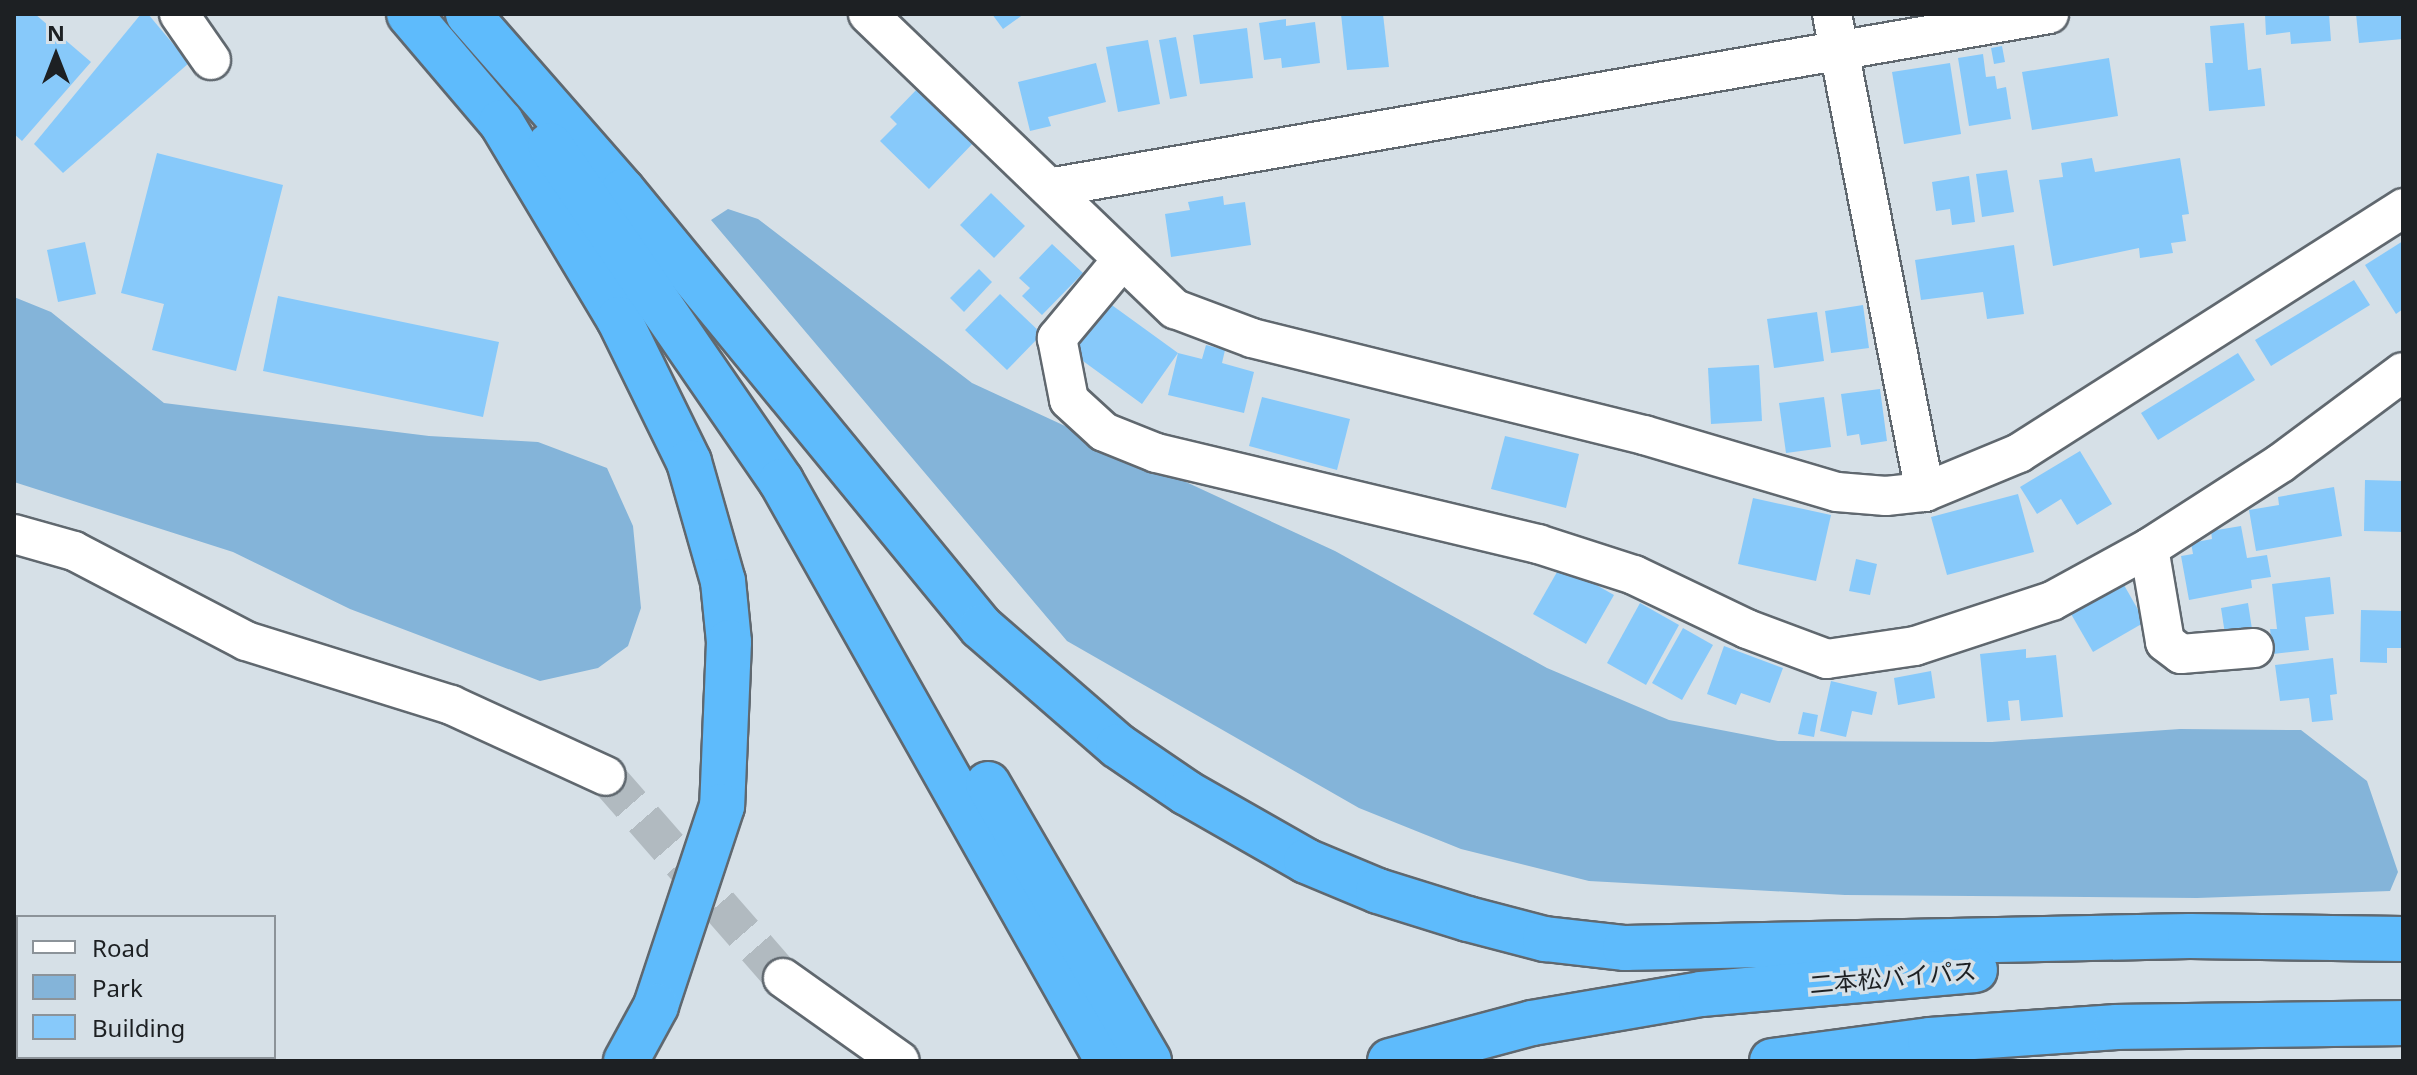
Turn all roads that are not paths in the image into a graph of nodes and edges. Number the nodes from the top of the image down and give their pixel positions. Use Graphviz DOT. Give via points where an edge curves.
graph roads {
  1 [pos="179,14"];
  2 [pos="409,14"];
  3 [pos="440,14"];
  4 [pos="468,14"];
  5 [pos="1832,14"];
  6 [pos="2049,14"];
  7 [pos="883,19"];
  8 [pos="1839,51"];
  9 [pos="211,60"];
  10 [pos="544,99"];
  11 [pos="1054,187"];
  12 [pos="2403,208"];
  13 [pos="1122,260"];
  14 [pos="2403,372"];
  15 [pos="1925,492"];
  16 [pos="14,534"];
  17 [pos="2149,548"];
  18 [pos="2254,648"];
  19 [pos="606,776"];
  20 [pos="1035,896"];
  21 [pos="2403,939"];
  22 [pos="2403,963"];
  23 [pos="783,978"];
  24 [pos="2403,1023"];
  25 [pos="626,1061"];
  26 [pos="900,1061"];
  27 [pos="1108,1061"];
  28 [pos="1149,1061"];
  29 [pos="1390,1061"];
  30 [pos="1772,1061"];
  1 -- 9 [label="street"];
  2 -- 25 [label="highway" via="501,122 619,319 689,462 723,581 729,642 722,806 656,1006"];
  3 -- 20 [label="highway" via="521,105 781,481"];
  4 -- 10 [label="highway"];
  5 -- 8 [label="street"];
  6 -- 8 [label="street"];
  7 -- 11 [label="street"];
  8 -- 11 [label="street"];
  8 -- 15 [label="street"];
  10 -- 20 [label="highway" via="580,164 716,339 815,487"];
  10 -- 21 [label="highway" via="981,627 1118,746 1187,793 1306,861 1468,919 1545,939 1625,948 2190,936"];
  11 -- 13 [label="street"];
  12 -- 15 [label="street" via="2061,429 2019,453"];
  13 -- 15 [label="street" via="1175,309 1252,338 1644,435 1837,492"];
  13 -- 17 [label="street" via="1057,338 1069,400 1104,432 1156,453 1538,544 1634,575 1807,654 1827,659 1878,654 1972,630 2052,601"];
  14 -- 17 [label="street" via="2281,463"];
  16 -- 19 [label="street" via="74,551 246,641 451,705"];
  17 -- 18 [label="street" via="2165,642 2181,654"];
  20 -- 27 [label="highway"];
  20 -- 28 [label="highway"];
  22 -- 29 [label="highway, 二本松バイパス" via="1957,970 1701,994 1532,1023"];
  23 -- 26 [label="street"];
  24 -- 30 [label="highway" via="2117,1027 1930,1040"];
}
